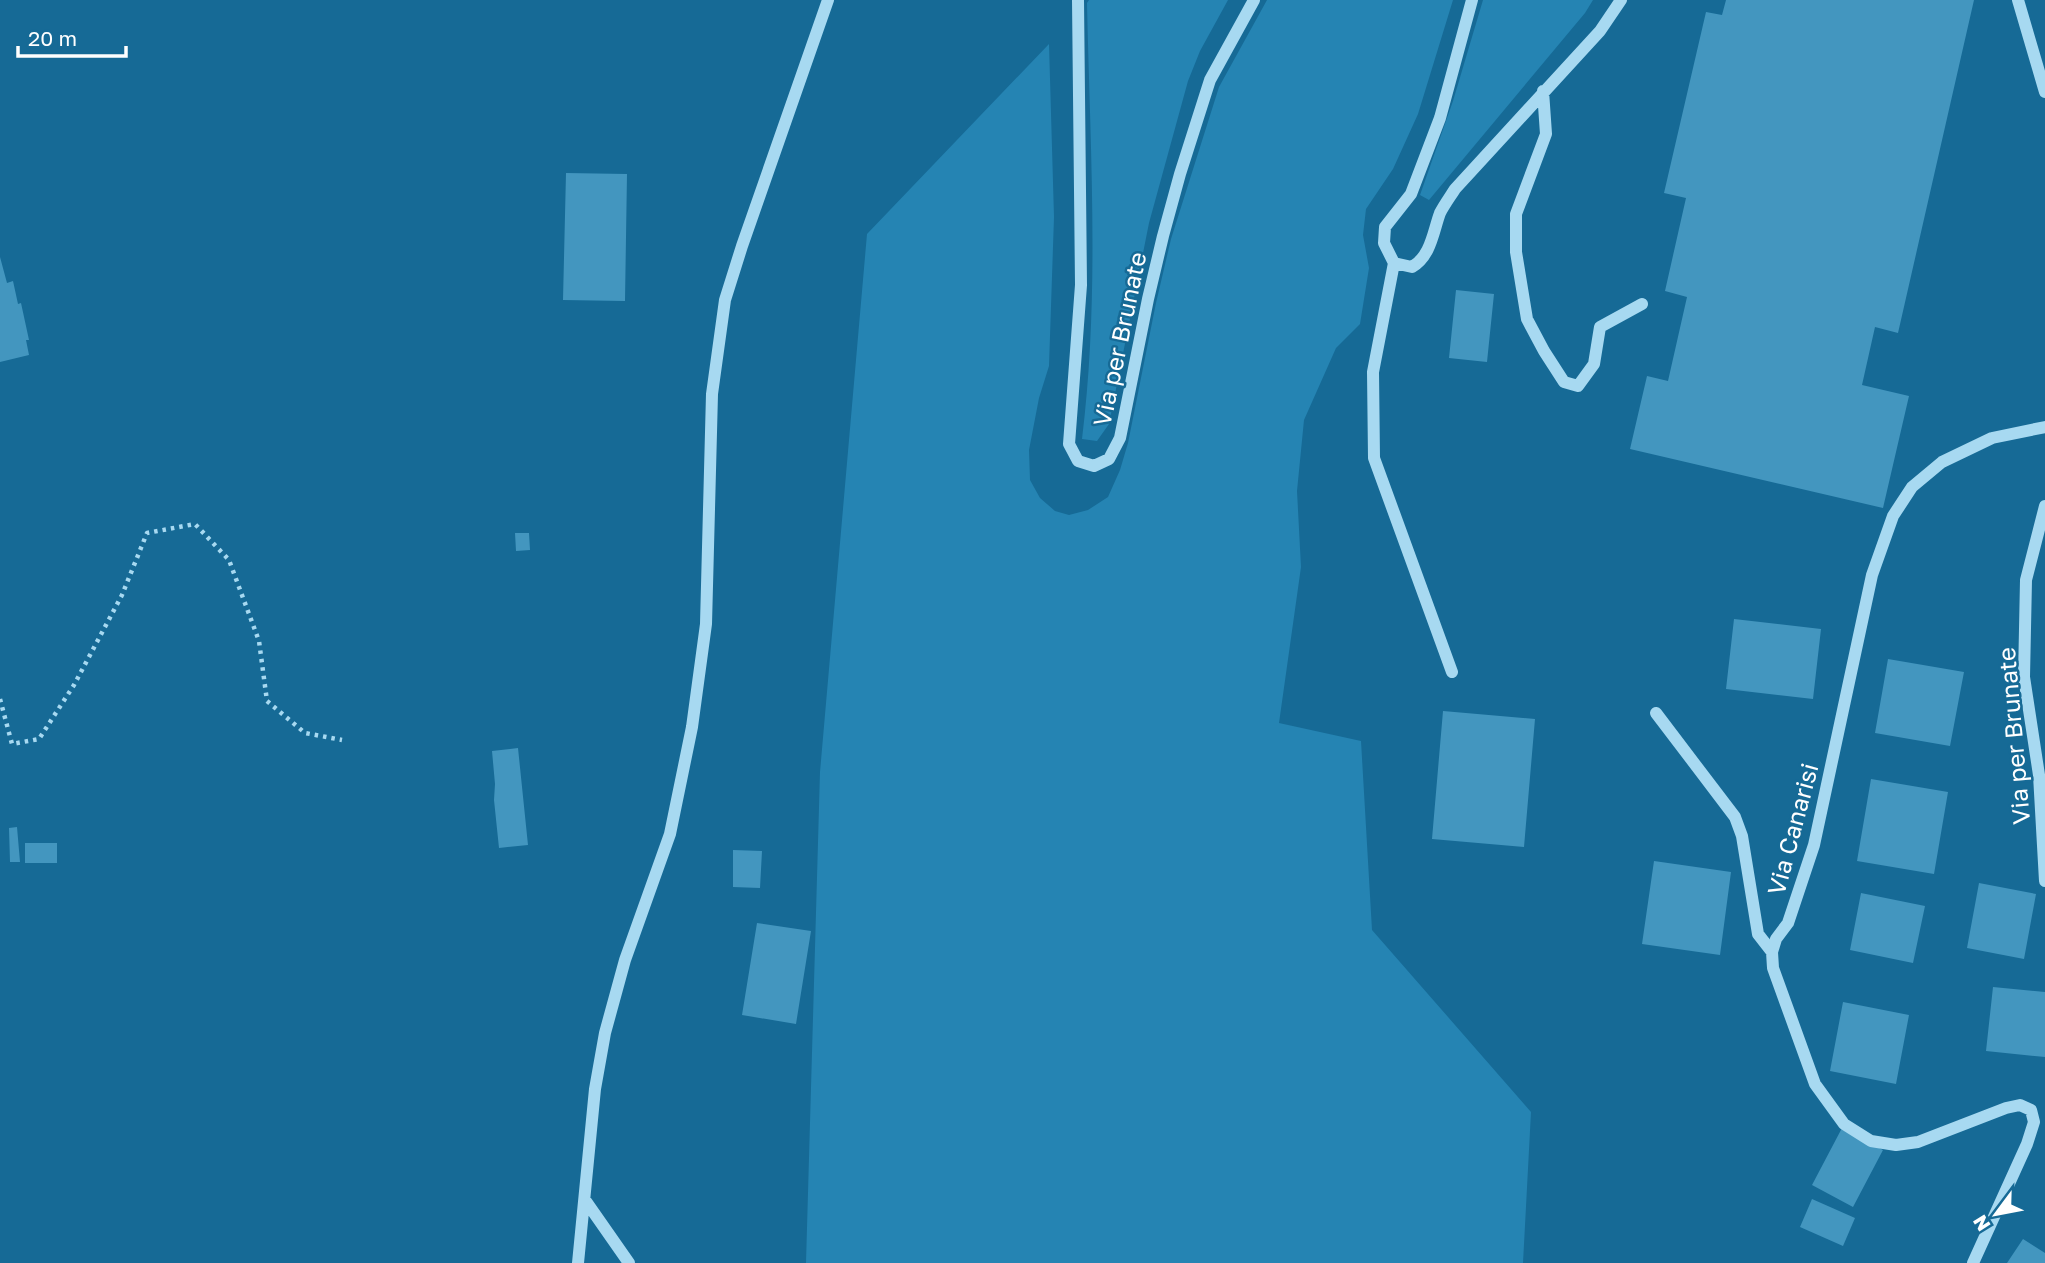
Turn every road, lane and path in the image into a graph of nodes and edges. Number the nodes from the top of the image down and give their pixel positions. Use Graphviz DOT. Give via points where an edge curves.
graph roads {
  1 [pos="828,0"];
  2 [pos="1078,0"];
  3 [pos="1254,0"];
  4 [pos="1472,0"];
  5 [pos="1621,0"];
  6 [pos="2018,0"];
  7 [pos="1544,91"];
  8 [pos="2045,92"];
  9 [pos="1394,263"];
  10 [pos="1642,304"];
  11 [pos="2045,427"];
  12 [pos="2045,506"];
  13 [pos="1452,672"];
  14 [pos="0,699"];
  15 [pos="1656,713"];
  16 [pos="342,740"];
  17 [pos="2045,881"];
  18 [pos="1772,952"];
  19 [pos="585,1200"];
  20 [pos="578,1263"];
  21 [pos="629,1263"];
  22 [pos="1973,1263"];
  1 -- 19 [label="street" via="725,300 712,394 706,624 692,727 670,834 625,960 605,1033"];
  2 -- 3 [label="street, Via per Brunate" via="1081,285 1069,444 1078,461 1094,466 1109,459 1120,438 1163,236 1210,80"];
  4 -- 9 [label="street" via="1440,118 1411,194 1385,227 1384,243"];
  5 -- 7 [label="street" via="1600,31"];
  6 -- 8 [label="street"];
  7 -- 9 [label="street" via="1455,189 1421,262 1412,267"];
  7 -- 10 [label="street" via="1546,134 1516,214 1516,252 1527,319 1564,382 1578,386 1594,364 1600,327"];
  9 -- 13 [label="street" via="1373,372 1374,458"];
  11 -- 18 [label="street, Via Canarisi" via="1992,438 1942,461 1912,487 1893,516 1871,575 1814,845"];
  12 -- 17 [label="street, Via per Brunate" via="2026,580 2024,677 2039,775"];
  14 -- 16 [label="path" via="12,744 39,739 122,595 147,533 195,524 229,560 259,641 267,701 305,733"];
  15 -- 18 [label="street" via="1735,817 1758,934"];
  18 -- 22 [label="street" via="1773,968 1815,1084 1844,1124 1871,1141 1918,1142 2006,1108 2020,1105 2031,1110 2034,1122 2027,1144"];
  19 -- 20 [label="street"];
  19 -- 21 [label="street"];
}
